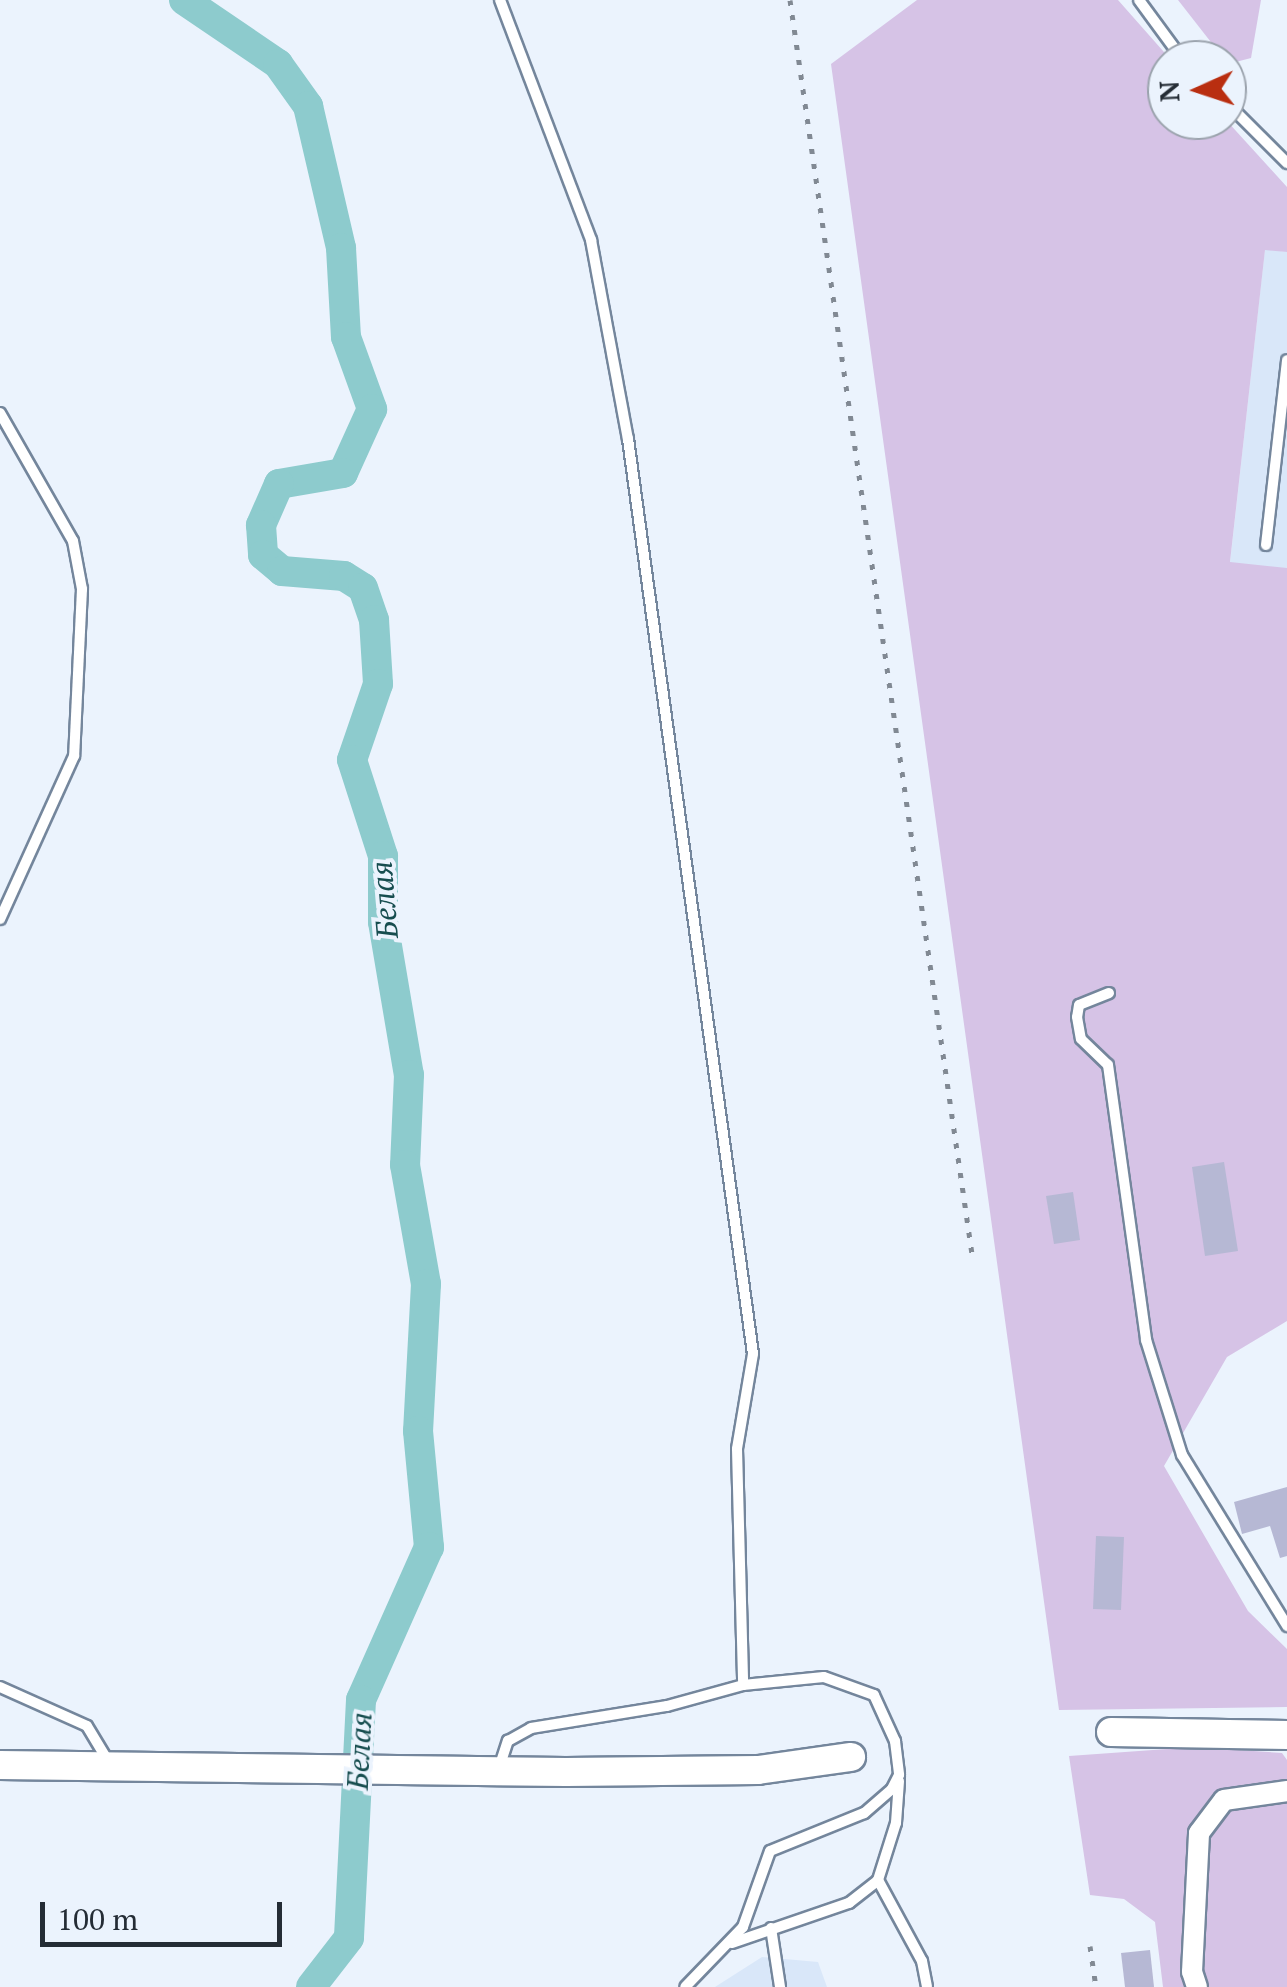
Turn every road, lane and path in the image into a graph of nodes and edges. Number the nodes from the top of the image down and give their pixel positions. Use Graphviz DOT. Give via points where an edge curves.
graph roads {
  1 [pos="500,0"];
  2 [pos="1139,0"];
  3 [pos="1168,40"];
  4 [pos="1247,123"];
  5 [pos="1287,163"];
  6 [pos="1287,360"];
  7 [pos="0,413"];
  8 [pos="1266,545"];
  9 [pos="0,919"];
  10 [pos="1109,993"];
  11 [pos="1287,1626"];
  12 [pos="743,1685"];
  13 [pos="0,1687"];
  14 [pos="1111,1732"];
  15 [pos="1287,1735"];
  16 [pos="850,1757"];
  17 [pos="0,1766"];
  18 [pos="110,1767"];
  19 [pos="498,1772"];
  20 [pos="899,1775"];
  21 [pos="1287,1791"];
  22 [pos="878,1880"];
  23 [pos="771,1928"];
  24 [pos="732,1944"];
  25 [pos="685,1987"];
  26 [pos="780,1987"];
  27 [pos="927,1987"];
  28 [pos="1197,1987"];
  1 -- 12 [label="lane" via="592,240 628,439 753,1354 737,1449"];
  2 -- 3 [label="lane"];
  4 -- 5 [label="lane"];
  6 -- 8 [label="lane"];
  7 -- 9 [label="lane" via="73,541 82,589 74,756"];
  10 -- 11 [label="lane" via="1078,1005 1077,1017 1082,1039 1108,1065 1146,1340 1182,1455"];
  12 -- 19 [label="lane" via="667,1706 531,1728 508,1741"];
  12 -- 20 [label="lane" via="824,1677 866,1689 892,1726"];
  13 -- 18 [label="lane" via="87,1726"];
  14 -- 15 [label="street"];
  16 -- 19 [label="street" via="758,1770"];
  17 -- 18 [label="street"];
  18 -- 19 [label="street"];
  20 -- 22 [label="lane" via="896,1823"];
  20 -- 24 [label="lane" via="885,1798 864,1813 770,1850"];
  21 -- 28 [label="street" via="1224,1800 1199,1832 1192,1972"];
  22 -- 23 [label="lane" via="849,1903"];
  22 -- 27 [label="lane" via="922,1961"];
  23 -- 24 [label="lane"];
  23 -- 26 [label="lane"];
  24 -- 25 [label="lane"];
}
